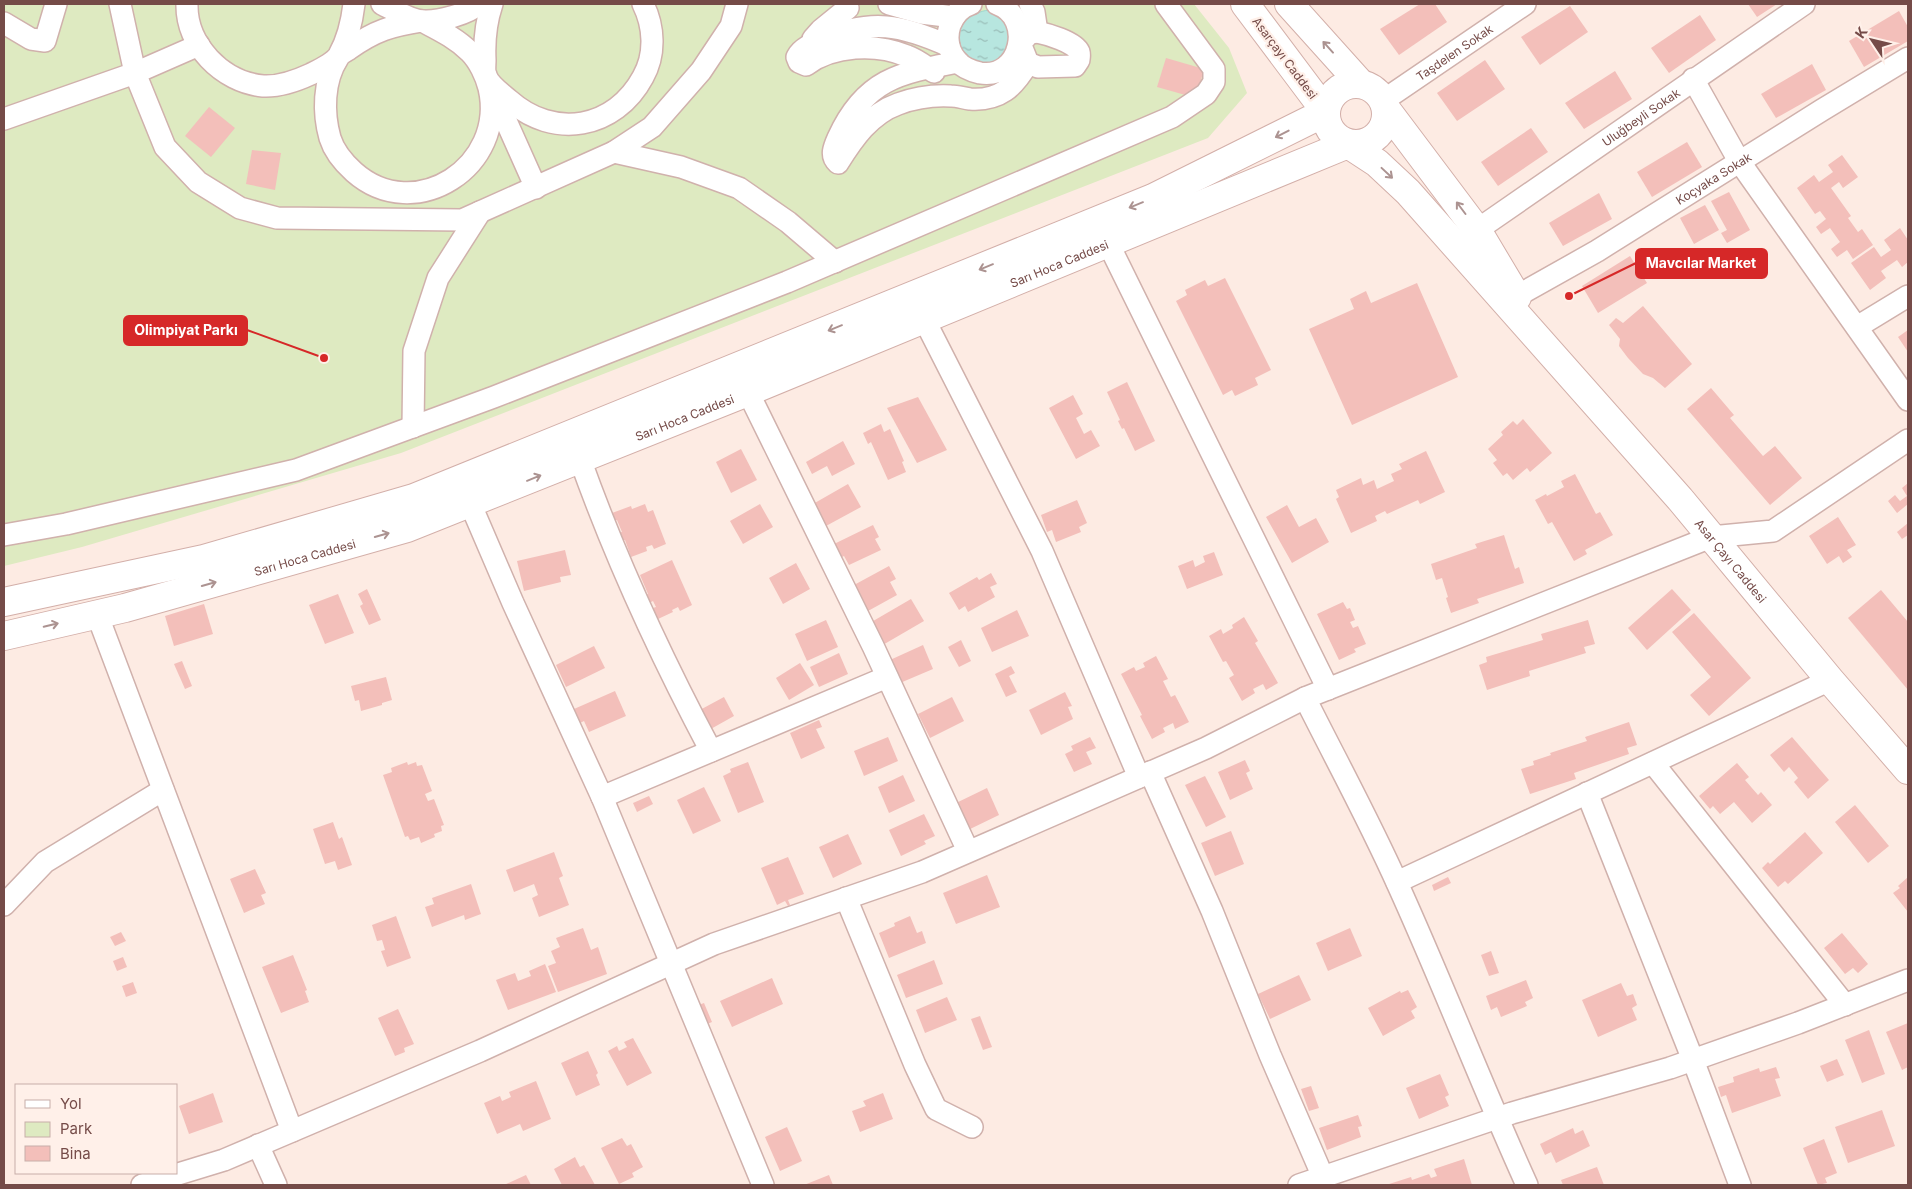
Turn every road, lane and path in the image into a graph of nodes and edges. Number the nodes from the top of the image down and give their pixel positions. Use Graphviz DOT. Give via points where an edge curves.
graph roads {
  1 [pos="56,4"];
  2 [pos="120,4"];
  3 [pos="187,4"];
  4 [pos="354,4"];
  5 [pos="382,4"];
  6 [pos="479,4"];
  7 [pos="492,4"];
  8 [pos="643,4"];
  9 [pos="738,4"];
  10 [pos="889,4"];
  11 [pos="971,4"];
  12 [pos="997,4"];
  13 [pos="1030,4"];
  14 [pos="1166,4"];
  15 [pos="1245,4"];
  16 [pos="1289,4"];
  17 [pos="1525,4"];
  18 [pos="1804,4"];
  19 [pos="841,5"];
  20 [pos="954,17"];
  21 [pos="422,21"];
  22 [pos="4,23"];
  23 [pos="1028,38"];
  24 [pos="199,45"];
  25 [pos="806,47"];
  26 [pos="954,54"];
  27 [pos="338,56"];
  28 [pos="1908,58"];
  29 [pos="1028,63"];
  30 [pos="928,68"];
  31 [pos="135,73"];
  32 [pos="486,76"];
  33 [pos="1693,79"];
  34 [pos="1361,84"];
  35 [pos="961,97"];
  36 [pos="1385,105"];
  37 [pos="1326,112"];
  38 [pos="4,119"];
  39 [pos="1348,144"];
  40 [pos="614,152"];
  41 [pos="1740,161"];
  42 [pos="536,188"];
  43 [pos="480,212"];
  44 [pos="1477,230"];
  45 [pos="1108,243"];
  46 [pos="835,262"];
  47 [pos="1517,296"];
  48 [pos="1908,296"];
  49 [pos="924,319"];
  50 [pos="1857,327"];
  51 [pos="1551,354"];
  52 [pos="748,392"];
  53 [pos="1908,400"];
  54 [pos="413,427"];
  55 [pos="1908,440"];
  56 [pos="580,459"];
  57 [pos="470,503"];
  58 [pos="4,535"];
  59 [pos="1711,537"];
  60 [pos="4,602"];
  61 [pos="97,614"];
  62 [pos="4,636"];
  63 [pos="887,677"];
  64 [pos="1830,680"];
  65 [pos="1328,689"];
  66 [pos="1305,698"];
  67 [pos="711,751"];
  68 [pos="1653,763"];
  69 [pos="1908,770"];
  70 [pos="1144,774"];
  71 [pos="163,790"];
  72 [pos="1587,793"];
  73 [pos="602,797"];
  74 [pos="968,851"];
  75 [pos="1397,882"];
  76 [pos="846,898"];
  77 [pos="4,905"];
  78 [pos="671,964"];
  79 [pos="1908,980"];
  80 [pos="1845,1005"];
  81 [pos="1693,1060"];
  82 [pos="1497,1118"];
  83 [pos="972,1127"];
  84 [pos="292,1131"];
  85 [pos="258,1146"];
  86 [pos="1323,1177"];
  87 [pos="142,1185"];
  88 [pos="276,1185"];
  89 [pos="763,1185"];
  90 [pos="1299,1185"];
  91 [pos="1527,1185"];
  92 [pos="1740,1185"];
  1 -- 22 [label="street" via="45,41 31,39"];
  2 -- 31 [label="street"];
  3 -- 24 [label="street" via="186,13"];
  4 -- 27 [label="street" via="351,25"];
  5 -- 21 [label="street"];
  6 -- 21 [label="street" via="452,17"];
  7 -- 32 [label="street" via="484,38"];
  8 -- 32 [label="street" via="650,17 653,43 648,69 635,92 616,110 592,122 566,125 540,120 517,107"];
  9 -- 40 [label="street" via="731,26 701,71 652,127"];
  10 -- 20 [label="street" via="921,13"];
  11 -- 20 [label="street"];
  12 -- 23 [label="street" via="1010,11 1020,31"];
  13 -- 23 [label="street" via="1034,12"];
  14 -- 46 [label="street" via="1214,69 1214,82 1206,94 1172,118"];
  15 -- 37 [label="street, Asarçayı Caddesi"];
  34 -- 16 [label="street, one-way"];
  17 -- 36 [label="street, Taşdelen Sokak"];
  18 -- 33 [label="street, Uluğbeyli Sokak"];
  19 -- 25 [label="street"];
  20 -- 26 [label="street" via="948,31"];
  21 -- 27 [label="street" via="369,34"];
  21 -- 32 [label="street" via="449,35 471,52"];
  23 -- 26 [label="street" via="1007,65 996,72 971,71"];
  23 -- 29 [label="street"];
  23 -- 29 [label="street" via="1052,36 1074,46 1080,60 1075,66 1038,67"];
  24 -- 27 [label="street" via="211,62 235,78 263,86 292,83 318,71"];
  24 -- 31 [label="street"];
  25 -- 26 [label="street" via="834,35 869,26 895,26 913,31"];
  25 -- 30 [label="street" via="797,57 806,65 831,52 863,48 908,56"];
  26 -- 30 [label="street"];
  27 -- 32 [label="street" via="326,92 325,118 331,142 344,162 362,179 385,190 410,193 434,188 458,176 478,156 489,130 492,103"];
  28 -- 41 [label="street, Koçyaka Sokak"];
  29 -- 35 [label="street" via="1010,89 989,98"];
  30 -- 35 [label="street"];
  30 -- 35 [label="street" via="895,77 858,103 835,146 833,155 838,163 857,133 896,105 939,96"];
  31 -- 38 [label="street"];
  31 -- 43 [label="street" via="165,147 198,182 240,208 277,218 462,220"];
  32 -- 42 [label="street"];
  33 -- 41 [label="street"];
  33 -- 44 [label="street, Uluğbeyli Sokak"];
  34 -- 36 [label="street" via="1378,92"];
  34 -- 37 [label="street" via="1337,90 1331,96"];
  36 -- 39 [label="street" via="1386,120 1376,137 1358,145"];
  44 -- 36 [label="street, one-way"];
  37 -- 39 [label="street" via="1331,132"];
  37 -- 60 [label="street, Sarı Hoca Caddesi, one-way" via="1153,198 414,498 204,559"];
  39 -- 45 [label="street, Sarı Hoca Caddesi"];
  39 -- 51 [label="street, one-way" via="1377,163 1408,192"];
  40 -- 42 [label="street"];
  40 -- 46 [label="street" via="681,167 739,188 788,222"];
  41 -- 47 [label="street, Koçyaka Sokak" via="1597,251"];
  41 -- 50 [label="street"];
  42 -- 43 [label="street"];
  43 -- 54 [label="street" via="438,278 414,351"];
  44 -- 47 [label="street"];
  45 -- 49 [label="street, Sarı Hoca Caddesi"];
  45 -- 65 [label="street"];
  46 -- 54 [label="street"];
  47 -- 51 [label="street"];
  48 -- 50 [label="street"];
  49 -- 52 [label="street, Sarı Hoca Caddesi"];
  49 -- 70 [label="street" via="1042,551"];
  50 -- 53 [label="street"];
  51 -- 59 [label="street, Asar Çayı Caddesi"];
  52 -- 56 [label="street, Sarı Hoca Caddesi"];
  52 -- 63 [label="street"];
  54 -- 58 [label="street" via="296,470 66,524"];
  55 -- 59 [label="street" via="1774,531"];
  57 -- 56 [label="street, Sarı Hoca Caddesi, one-way"];
  56 -- 67 [label="street" via="601,518 669,671"];
  61 -- 57 [label="street, Sarı Hoca Caddesi, one-way" via="407,528"];
  57 -- 73 [label="street"];
  59 -- 64 [label="street, Asar Çayı Caddesi"];
  59 -- 65 [label="street"];
  62 -- 61 [label="street, Sarı Hoca Caddesi, one-way"];
  61 -- 71 [label="street"];
  63 -- 67 [label="street"];
  63 -- 74 [label="street"];
  64 -- 68 [label="street"];
  64 -- 69 [label="street, Asar Çayı Caddesi"];
  65 -- 66 [label="street"];
  66 -- 70 [label="street" via="1206,748"];
  66 -- 75 [label="street"];
  67 -- 73 [label="street"];
  68 -- 72 [label="street"];
  68 -- 80 [label="street"];
  70 -- 74 [label="street"];
  70 -- 86 [label="street" via="1212,911"];
  71 -- 77 [label="street" via="45,862"];
  71 -- 84 [label="street"];
  72 -- 75 [label="street"];
  72 -- 81 [label="street"];
  73 -- 78 [label="street"];
  74 -- 76 [label="street" via="922,872"];
  75 -- 82 [label="street"];
  76 -- 78 [label="street" via="714,944"];
  76 -- 83 [label="street" via="936,1109"];
  78 -- 84 [label="street" via="480,1051"];
  78 -- 89 [label="street"];
  79 -- 80 [label="street"];
  80 -- 81 [label="street"];
  81 -- 82 [label="street"];
  81 -- 92 [label="street"];
  82 -- 86 [label="street"];
  82 -- 91 [label="street"];
  84 -- 85 [label="street"];
  85 -- 87 [label="street"];
  85 -- 88 [label="street"];
  86 -- 90 [label="street"];
}
